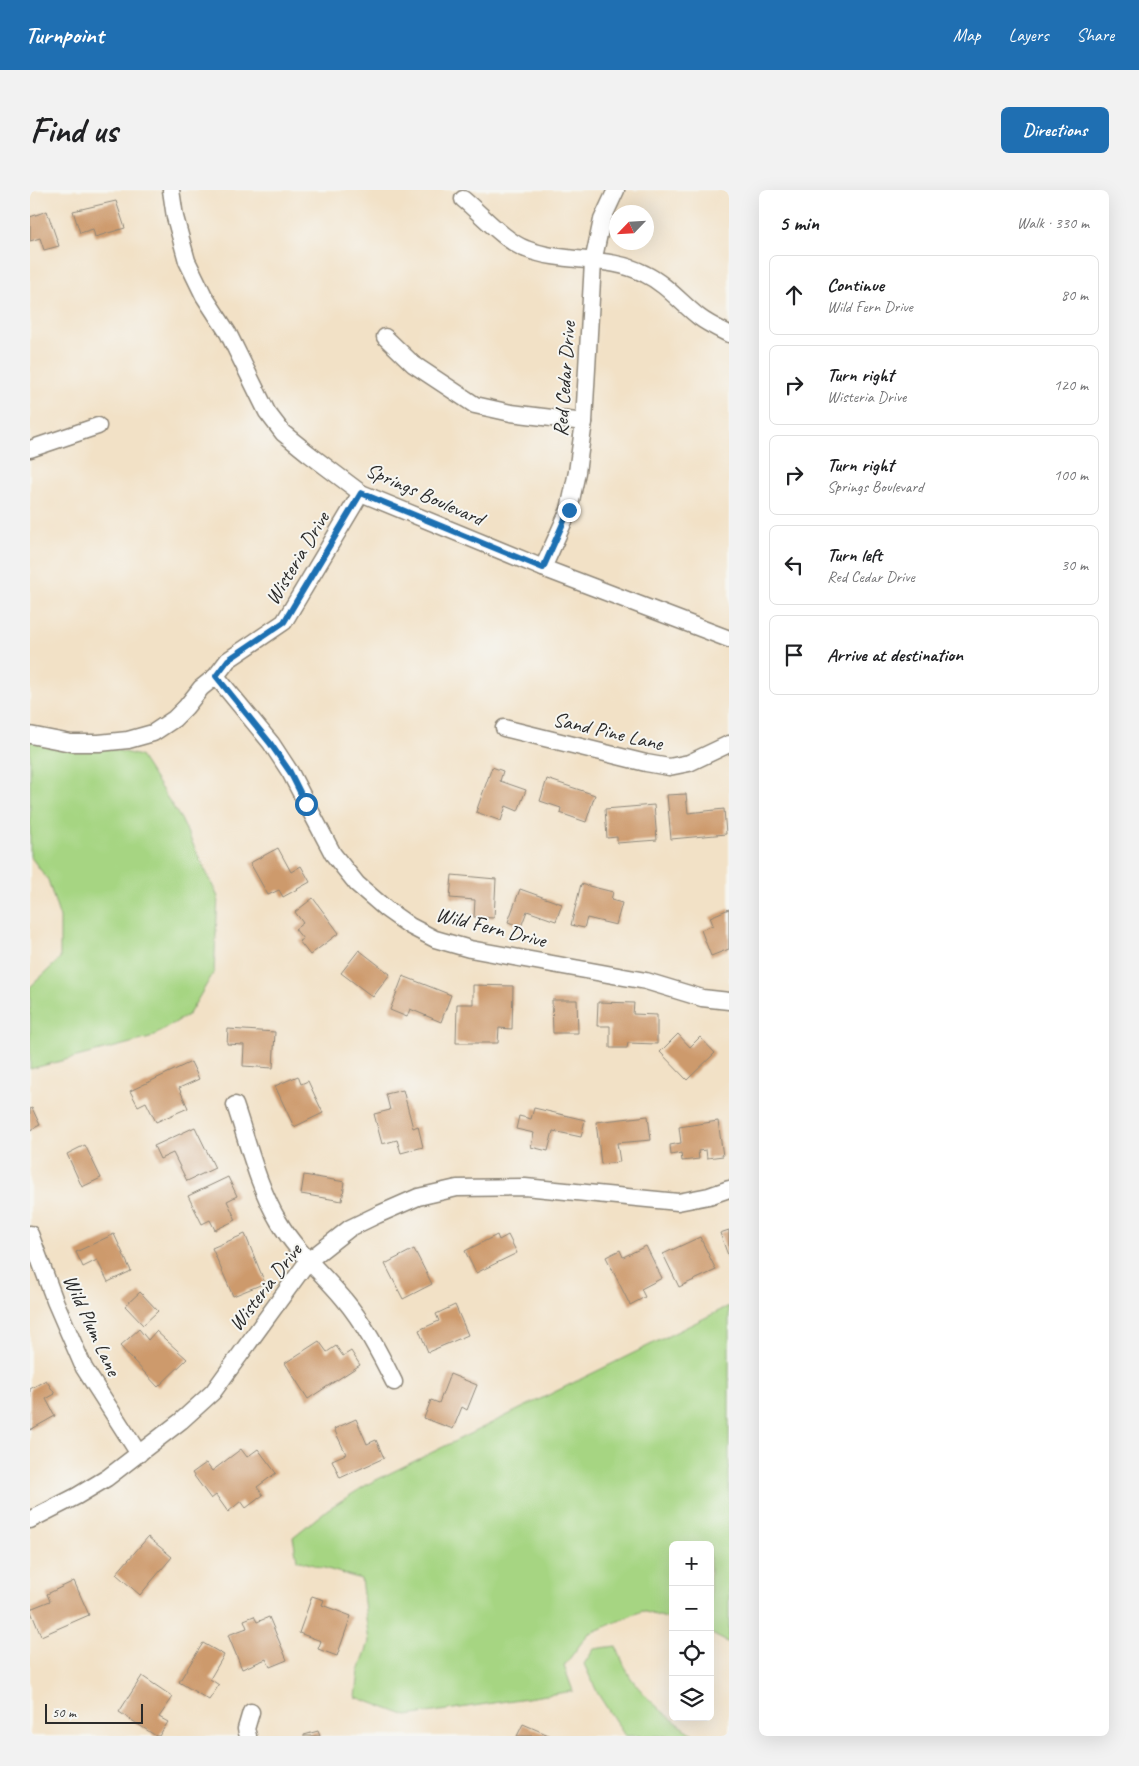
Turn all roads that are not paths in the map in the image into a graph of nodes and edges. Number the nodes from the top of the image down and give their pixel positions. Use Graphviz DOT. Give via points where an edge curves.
graph roads {
  1 [pos="171,190"];
  2 [pos="616,190"];
  3 [pos="464,198"];
  4 [pos="593,262"];
  5 [pos="729,334"];
  6 [pos="385,337"];
  7 [pos="584,422"];
  8 [pos="98,426"];
  9 [pos="30,449"];
  10 [pos="361,493"];
  11 [pos="543,568"];
  12 [pos="729,639"];
  13 [pos="216,676"];
  14 [pos="504,728"];
  15 [pos="30,736"];
  16 [pos="729,744"];
  17 [pos="729,1001"];
  18 [pos="235,1105"];
  19 [pos="729,1189"];
  20 [pos="30,1234"];
  21 [pos="308,1261"];
  22 [pos="394,1382"];
  23 [pos="139,1454"];
  24 [pos="30,1520"];
  25 [pos="251,1712"];
  26 [pos="248,1736"];
  1 -- 10 [label="street, Springs Boulevard" via="187,260 267,412 283,433"];
  2 -- 4 [label="street, Red Cedar Drive" via="602,220"];
  3 -- 4 [label="street" via="494,227 524,249"];
  4 -- 5 [label="street" via="621,265 646,274 700,317"];
  4 -- 7 [label="street, Red Cedar Drive"];
  6 -- 7 [label="street" via="413,364 475,405"];
  7 -- 11 [label="street, Red Cedar Drive" via="569,510"];
  8 -- 9 [label="street"];
  10 -- 11 [label="street, Springs Boulevard"];
  10 -- 13 [label="street, Wisteria Drive" via="284,622 228,660"];
  11 -- 12 [label="street, Springs Boulevard"];
  13 -- 15 [label="street, Wisteria Drive" via="200,688 180,713 153,733 100,744"];
  13 -- 17 [label="street, Wild Fern Drive" via="290,772 333,854 357,884 410,926 435,939 470,948 646,981 702,998"];
  14 -- 16 [label="street, Sand Pine Lane" via="669,767 689,763"];
  18 -- 21 [label="street" via="265,1193 279,1222"];
  19 -- 21 [label="street, Wisteria Drive" via="678,1202 524,1187 456,1188 418,1198 350,1228"];
  20 -- 23 [label="street, Wild Plum Lane" via="84,1368"];
  21 -- 22 [label="street" via="343,1298 373,1339"];
  21 -- 23 [label="street, Wisteria Drive" via="213,1392"];
  23 -- 24 [label="street, Wisteria Drive" via="92,1487"];
  25 -- 26 [label="street" via="246,1729"];
}
